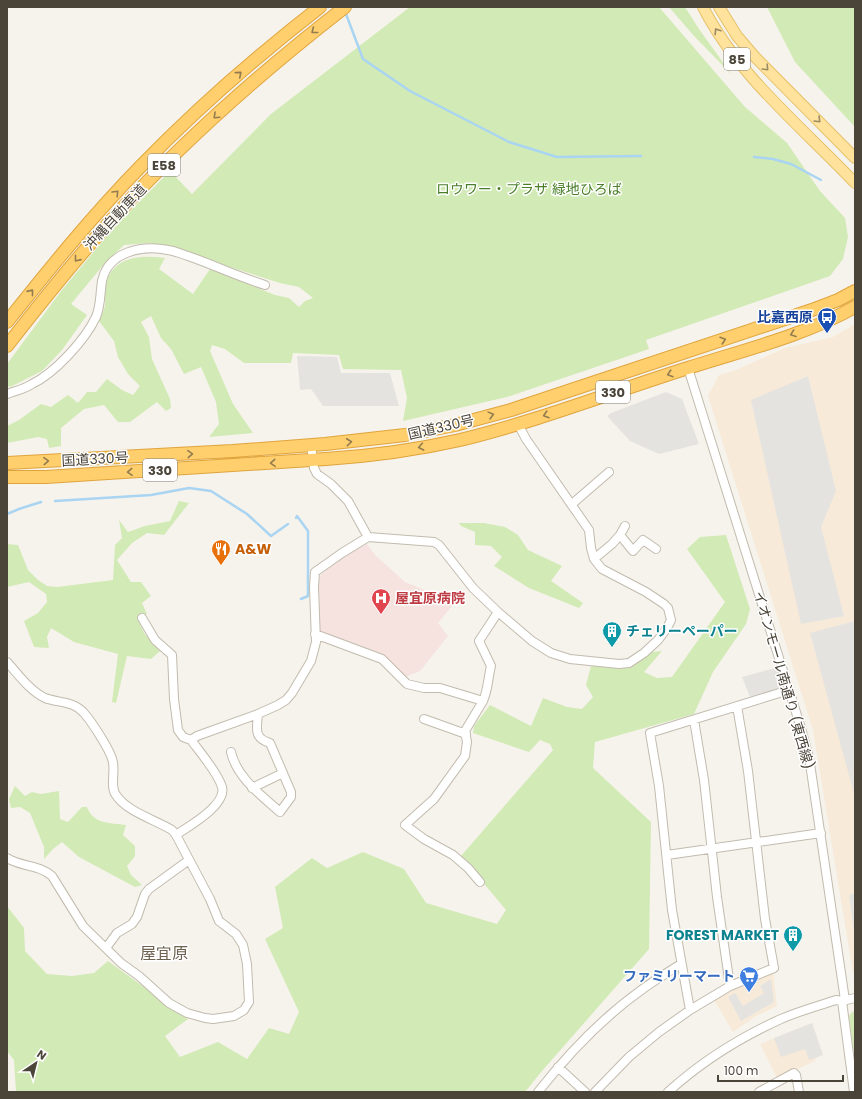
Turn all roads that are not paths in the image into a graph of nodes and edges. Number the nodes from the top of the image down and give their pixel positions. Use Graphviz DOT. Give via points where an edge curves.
graph roads {
  1 [pos="320,7"];
  2 [pos="345,7"];
  3 [pos="703,7"];
  4 [pos="719,7"];
  5 [pos="855,158"];
  6 [pos="855,183"];
  7 [pos="265,285"];
  8 [pos="855,291"];
  9 [pos="855,308"];
  10 [pos="7,322"];
  11 [pos="7,346"];
  12 [pos="688,368"];
  13 [pos="7,394"];
  14 [pos="518,424"];
  15 [pos="311,446"];
  16 [pos="312,460"];
  17 [pos="7,463"];
  18 [pos="609,472"];
  19 [pos="7,477"];
  20 [pos="572,504"];
  21 [pos="625,526"];
  22 [pos="620,535"];
  23 [pos="368,537"];
  24 [pos="656,549"];
  25 [pos="594,559"];
  26 [pos="498,612"];
  27 [pos="142,618"];
  28 [pos="315,634"];
  29 [pos="7,662"];
  30 [pos="789,690"];
  31 [pos="483,701"];
  32 [pos="737,706"];
  33 [pos="258,714"];
  34 [pos="424,719"];
  35 [pos="694,720"];
  36 [pos="466,734"];
  37 [pos="192,740"];
  38 [pos="231,752"];
  39 [pos="283,773"];
  40 [pos="252,788"];
  41 [pos="821,833"];
  42 [pos="176,835"];
  43 [pos="755,842"];
  44 [pos="711,848"];
  45 [pos="667,855"];
  46 [pos="7,858"];
  47 [pos="189,860"];
  48 [pos="480,882"];
  49 [pos="106,948"];
  50 [pos="681,964"];
  51 [pos="730,986"];
  52 [pos="855,998"];
  53 [pos="843,1001"];
  54 [pos="690,1010"];
  55 [pos="558,1067"];
  56 [pos="538,1092"];
  57 [pos="585,1092"];
  58 [pos="595,1092"];
  59 [pos="668,1092"];
  60 [pos="759,1092"];
  61 [pos="799,1092"];
  62 [pos="854,1092"];
  10 -- 1 [label="highway, 沖縄自動車道 / E58, one-way" via="75,239 141,165 218,92"];
  2 -- 11 [label="highway, 沖縄自動車道 / E58, one-way" via="228,104 152,177 81,254"];
  6 -- 3 [label="main road, 85, one-way" via="745,69"];
  4 -- 5 [label="main road, 85, one-way" via="737,36 755,57"];
  7 -- 13 [label="street" via="169,250 145,249 128,252 114,259 106,270 96,318 70,354 32,385"];
  15 -- 8 [label="highway, 国道330号 / 330, one-way" via="405,435 511,410 812,310"];
  9 -- 12 [label="highway, 国道330号 / 330, one-way" via="776,340"];
  12 -- 14 [label="highway, 国道330号 / 330, one-way"];
  12 -- 30 [label="street, イオンモール南通り (東西線)"];
  14 -- 16 [label="highway, 国道330号 / 330, one-way" via="460,440 407,450"];
  14 -- 20 [label="street"];
  15 -- 16 [label="street"];
  17 -- 15 [label="highway, 国道330号 / 330, one-way"];
  16 -- 19 [label="highway, 国道330号 / 330, one-way" via="46,477"];
  16 -- 23 [label="street" via="317,474 348,501"];
  18 -- 20 [label="street"];
  20 -- 25 [label="street" via="589,530"];
  21 -- 22 [label="street"];
  22 -- 24 [label="street" via="633,551 643,540"];
  22 -- 25 [label="street"];
  23 -- 26 [label="street" via="434,542 473,588"];
  23 -- 28 [label="street" via="315,572"];
  25 -- 26 [label="street" via="602,569 664,604 670,613 671,620 658,640 629,663 570,659 551,653 532,641"];
  26 -- 31 [label="street" via="479,641 491,666 487,693"];
  27 -- 37 [label="street" via="155,640 172,655 178,730"];
  28 -- 31 [label="street" via="382,659 407,684 440,688"];
  28 -- 33 [label="street" via="316,642 311,662 292,693 282,702"];
  29 -- 42 [label="street" via="44,698 76,705 83,712 113,760 112,789 116,796 134,810 172,830"];
  30 -- 32 [label="street"];
  30 -- 41 [label="street, イオンモール南通り (東西線)" via="809,757"];
  31 -- 36 [label="street" via="465,731"];
  32 -- 35 [label="street"];
  32 -- 43 [label="street" via="748,771"];
  33 -- 37 [label="street"];
  33 -- 39 [label="street" via="259,738 270,743"];
  34 -- 36 [label="street"];
  35 -- 44 [label="street" via="704,780"];
  35 -- 45 [label="street" via="650,733"];
  36 -- 48 [label="street" via="465,756 434,799 405,825 453,855"];
  37 -- 42 [label="street" via="215,773 222,786 223,795 212,809"];
  38 -- 40 [label="street" via="236,765"];
  39 -- 40 [label="street"];
  39 -- 40 [label="street" via="291,797 280,812"];
  41 -- 43 [label="street"];
  41 -- 53 [label="street, イオンモール南通り (東西線)"];
  42 -- 47 [label="street"];
  43 -- 44 [label="street"];
  43 -- 51 [label="street" via="774,968"];
  44 -- 45 [label="street"];
  44 -- 51 [label="street"];
  45 -- 50 [label="street" via="672,910"];
  46 -- 49 [label="street" via="13,862 45,870 52,876 83,926"];
  47 -- 49 [label="street" via="149,888 132,924 117,934"];
  47 -- 49 [label="street" via="219,921 236,934 243,945 247,964 248,1002 244,1010 234,1016 213,1019 187,1013 169,1002"];
  50 -- 54 [label="street"];
  50 -- 55 [label="street" via="614,1012"];
  51 -- 54 [label="street"];
  52 -- 53 [label="street"];
  53 -- 59 [label="street" via="836,1000 782,1018 696,1069"];
  53 -- 62 [label="street, イオンモール南通り (東西線)"];
  54 -- 58 [label="street" via="629,1057"];
  55 -- 56 [label="street"];
  55 -- 57 [label="street"];
  60 -- 61 [label="street" via="794,1073"];
}
